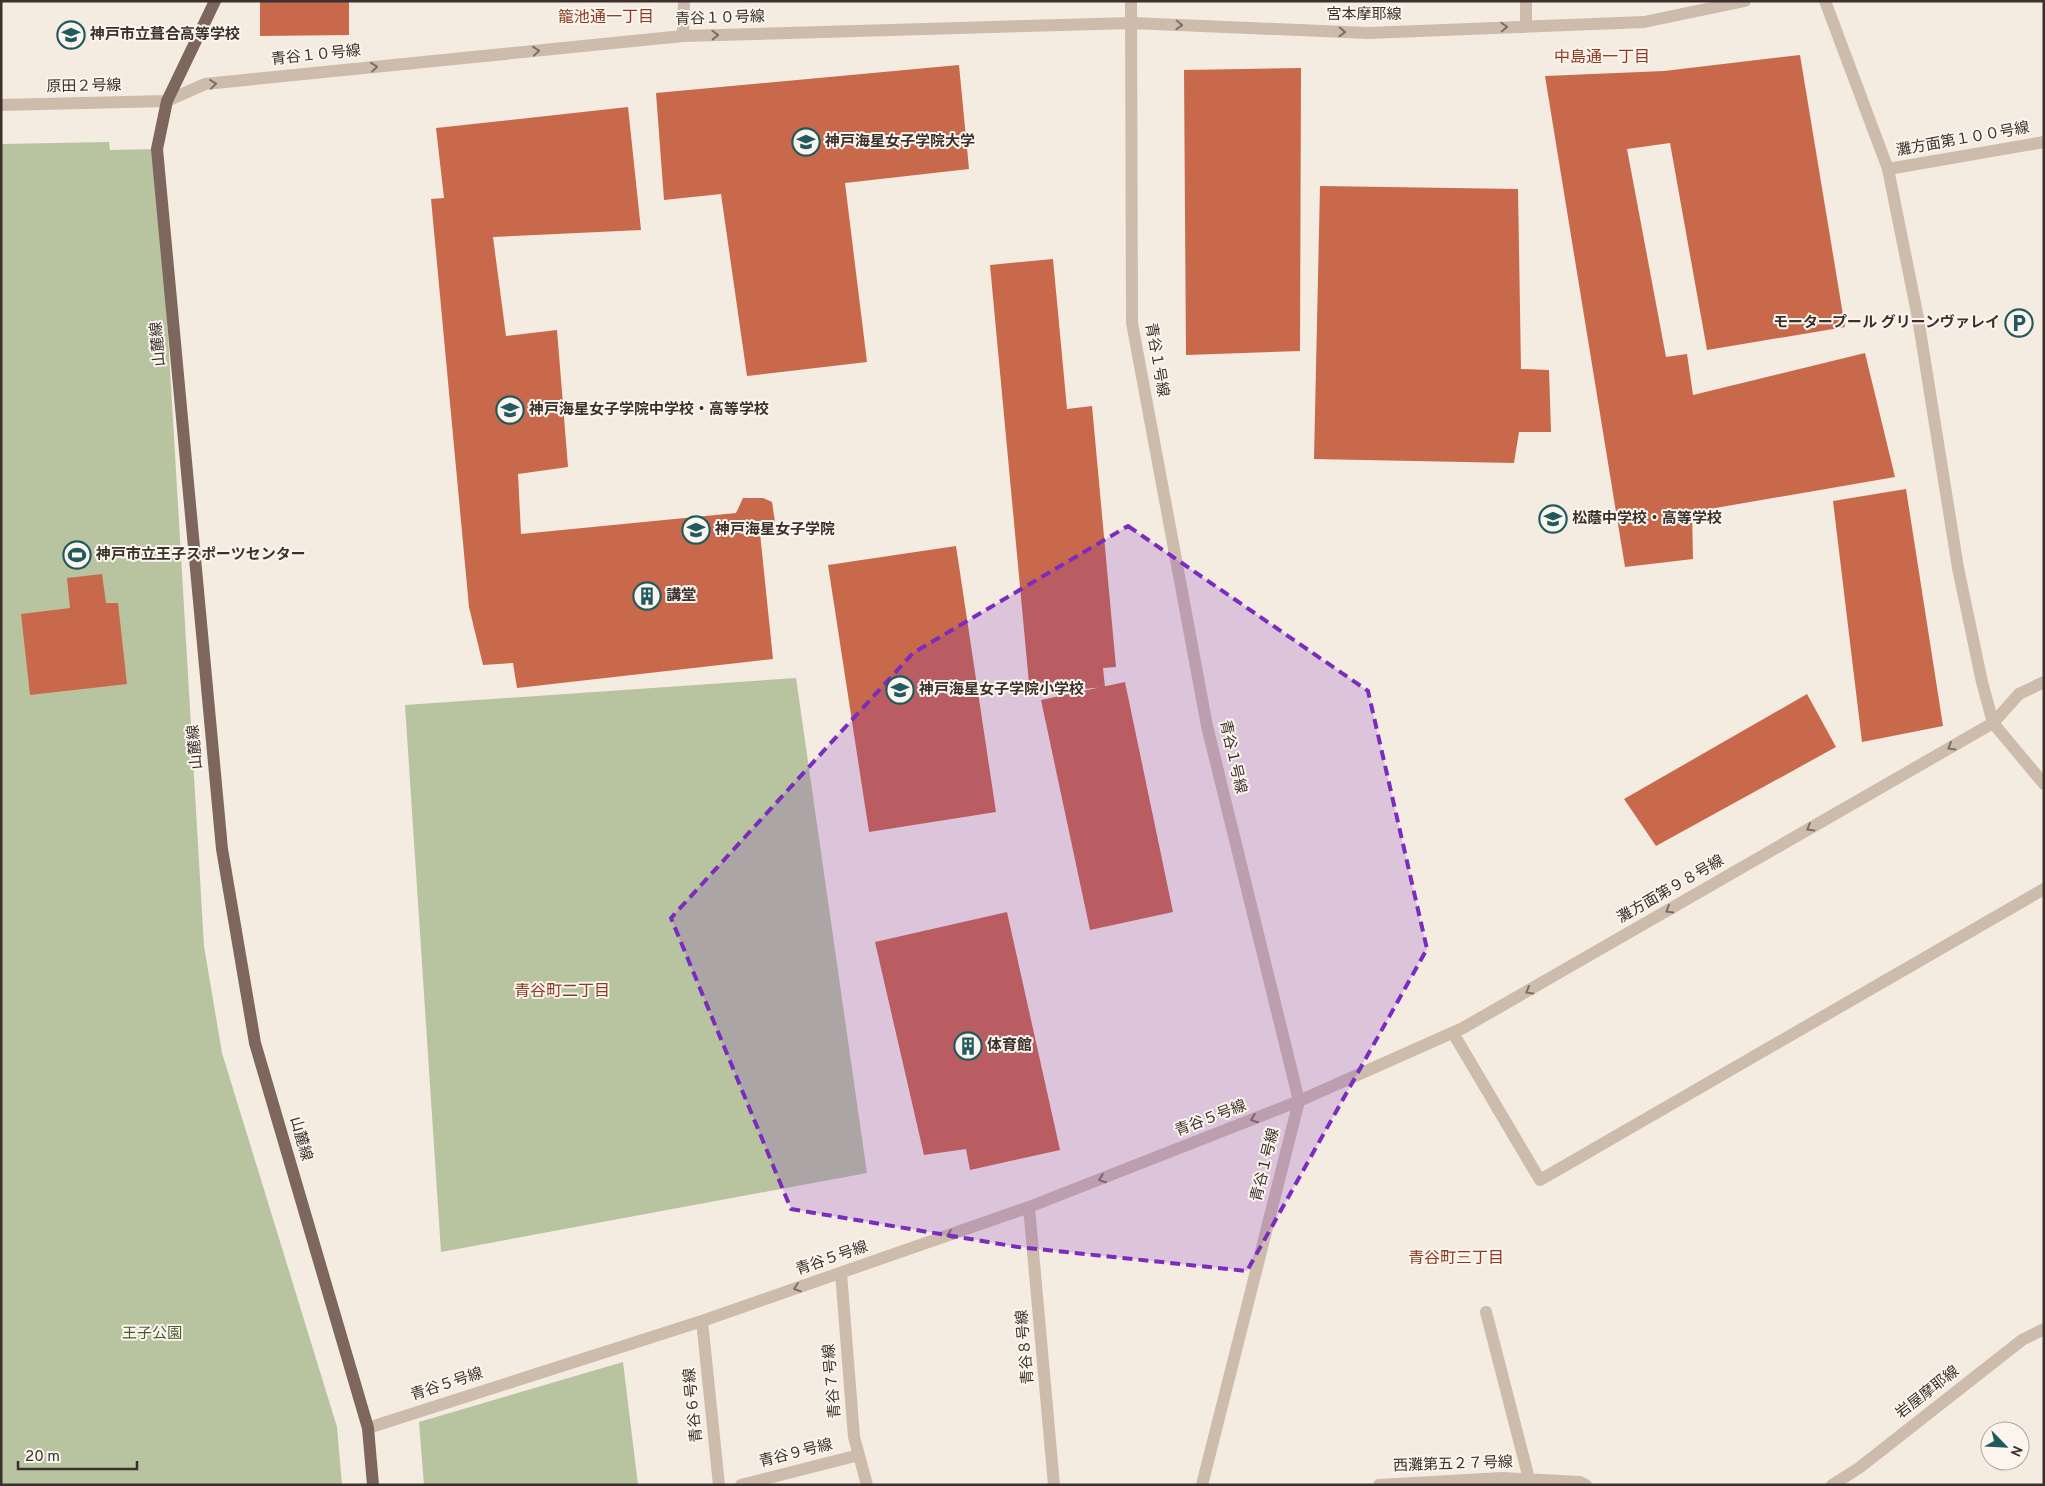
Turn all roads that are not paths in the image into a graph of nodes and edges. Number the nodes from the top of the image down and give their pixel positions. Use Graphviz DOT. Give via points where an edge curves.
graph roads {
  1 [pos="214,1"];
  2 [pos="684,1"];
  3 [pos="1131,1"];
  4 [pos="1526,1"];
  5 [pos="1745,1"];
  6 [pos="1825,1"];
  7 [pos="1683,7"];
  8 [pos="1131,23"];
  9 [pos="1526,27"];
  10 [pos="683,36"];
  11 [pos="168,101"];
  12 [pos="1,105"];
  13 [pos="2044,142"];
  14 [pos="1888,169"];
  15 [pos="2044,682"];
  16 [pos="1993,723"];
  17 [pos="2044,784"];
  18 [pos="2044,889"];
  19 [pos="1453,1033"];
  20 [pos="1299,1101"];
  21 [pos="1029,1207"];
  22 [pos="841,1273"];
  23 [pos="1486,1312"];
  24 [pos="702,1321"];
  25 [pos="2044,1329"];
  26 [pos="368,1428"];
  27 [pos="859,1455"];
  28 [pos="1529,1479"];
  29 [pos="373,1485"];
  30 [pos="719,1485"];
  31 [pos="741,1485"];
  32 [pos="868,1485"];
  33 [pos="1054,1485"];
  34 [pos="1202,1485"];
  35 [pos="1379,1485"];
  36 [pos="1586,1485"];
  37 [pos="1832,1485"];
  1 -- 11 [label="main road, 山麓線"];
  2 -- 10 [label="street"];
  3 -- 8 [label="street, 青谷１号線"];
  4 -- 9 [label="street"];
  5 -- 7 [label="street, 宮本摩耶線"];
  6 -- 14 [label="street"];
  7 -- 9 [label="street, 宮本摩耶線" via="1644,22"];
  8 -- 9 [label="street, 宮本摩耶線, one-way" via="1368,33"];
  10 -- 8 [label="street, 青谷１０号線, one-way"];
  8 -- 20 [label="street, 青谷１号線" via="1132,323 1207,726"];
  11 -- 10 [label="street, 青谷１０号線, one-way" via="205,84"];
  11 -- 12 [label="street, 原田２号線"];
  11 -- 26 [label="main road, 山麓線" via="157,149 222,850 255,1043"];
  13 -- 14 [label="street, 灘方面第１００号線"];
  14 -- 16 [label="street" via="1918,318 1958,568"];
  15 -- 16 [label="street, 灘方面第９８号線" via="2019,694"];
  16 -- 17 [label="street"];
  16 -- 19 [label="street, 灘方面第９８号線, one-way"];
  18 -- 19 [label="street" via="1540,1180"];
  19 -- 20 [label="street, 灘方面第９８号線"];
  20 -- 21 [label="street, 青谷５号線, one-way"];
  20 -- 34 [label="street, 青谷１号線"];
  21 -- 22 [label="street, 青谷５号線, one-way"];
  21 -- 33 [label="street, 青谷８号線"];
  22 -- 24 [label="street, 青谷５号線, one-way"];
  22 -- 27 [label="street, 青谷７号線" via="854,1437"];
  23 -- 28 [label="street"];
  24 -- 26 [label="street, 青谷５号線"];
  24 -- 30 [label="street, 青谷６号線"];
  25 -- 37 [label="street, 岩屋摩耶線" via="2022,1340 1859,1468"];
  26 -- 29 [label="main road, 山麓線"];
  27 -- 31 [label="street, 青谷９号線"];
  27 -- 32 [label="street, 青谷７号線"];
  28 -- 35 [label="street, 西灘第五２７号線"];
  28 -- 36 [label="street"];
}
